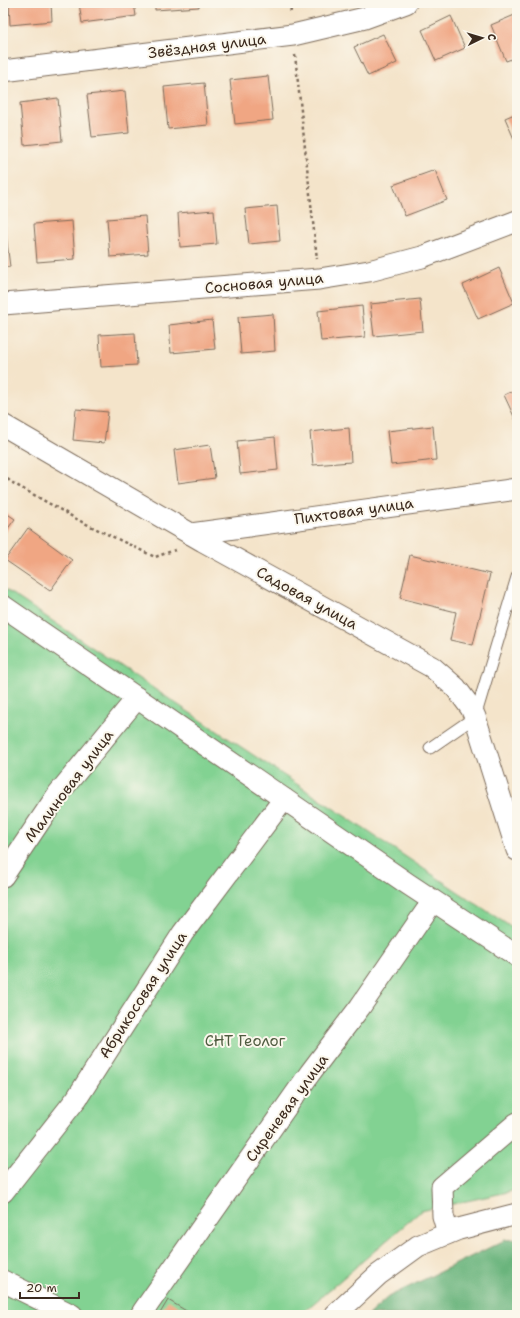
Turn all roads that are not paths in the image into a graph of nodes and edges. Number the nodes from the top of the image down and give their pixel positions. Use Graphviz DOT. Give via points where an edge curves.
graph roads {
  1 [pos="406,3"];
  2 [pos="3,71"];
  3 [pos="517,222"];
  4 [pos="3,304"];
  5 [pos="3,426"];
  6 [pos="517,489"];
  7 [pos="197,537"];
  8 [pos="517,577"];
  9 [pos="3,606"];
  10 [pos="137,698"];
  11 [pos="475,716"];
  12 [pos="430,748"];
  13 [pos="284,799"];
  14 [pos="517,850"];
  15 [pos="3,876"];
  16 [pos="434,901"];
  17 [pos="517,956"];
  18 [pos="517,1123"];
  19 [pos="3,1192"];
  20 [pos="517,1214"];
  21 [pos="448,1233"];
  22 [pos="3,1281"];
  23 [pos="72,1315"];
  24 [pos="141,1315"];
  25 [pos="334,1315"];
  1 -- 2 [label="street, Звёздная улица" via="365,18 293,35"];
  3 -- 4 [label="street, Сосновая улица" via="422,257 369,271 319,279"];
  5 -- 7 [label="street, Садовая улица"];
  6 -- 7 [label="street, Пихтовая улица"];
  7 -- 11 [label="street, Садовая улица" via="432,667 456,688"];
  8 -- 11 [label="lane"];
  9 -- 10 [label="street"];
  10 -- 13 [label="street"];
  10 -- 15 [label="street, Малиновая улица" via="58,794"];
  11 -- 12 [label="lane"];
  11 -- 14 [label="street, Садовая улица"];
  13 -- 16 [label="street"];
  13 -- 19 [label="street, Абрикосовая улица" via="183,933 77,1098"];
  16 -- 17 [label="street"];
  16 -- 24 [label="street, Сиреневая улица"];
  18 -- 21 [label="street" via="442,1187 443,1216"];
  20 -- 21 [label="street"];
  21 -- 25 [label="street" via="418,1246 378,1275"];
  22 -- 23 [label="street"];
}
